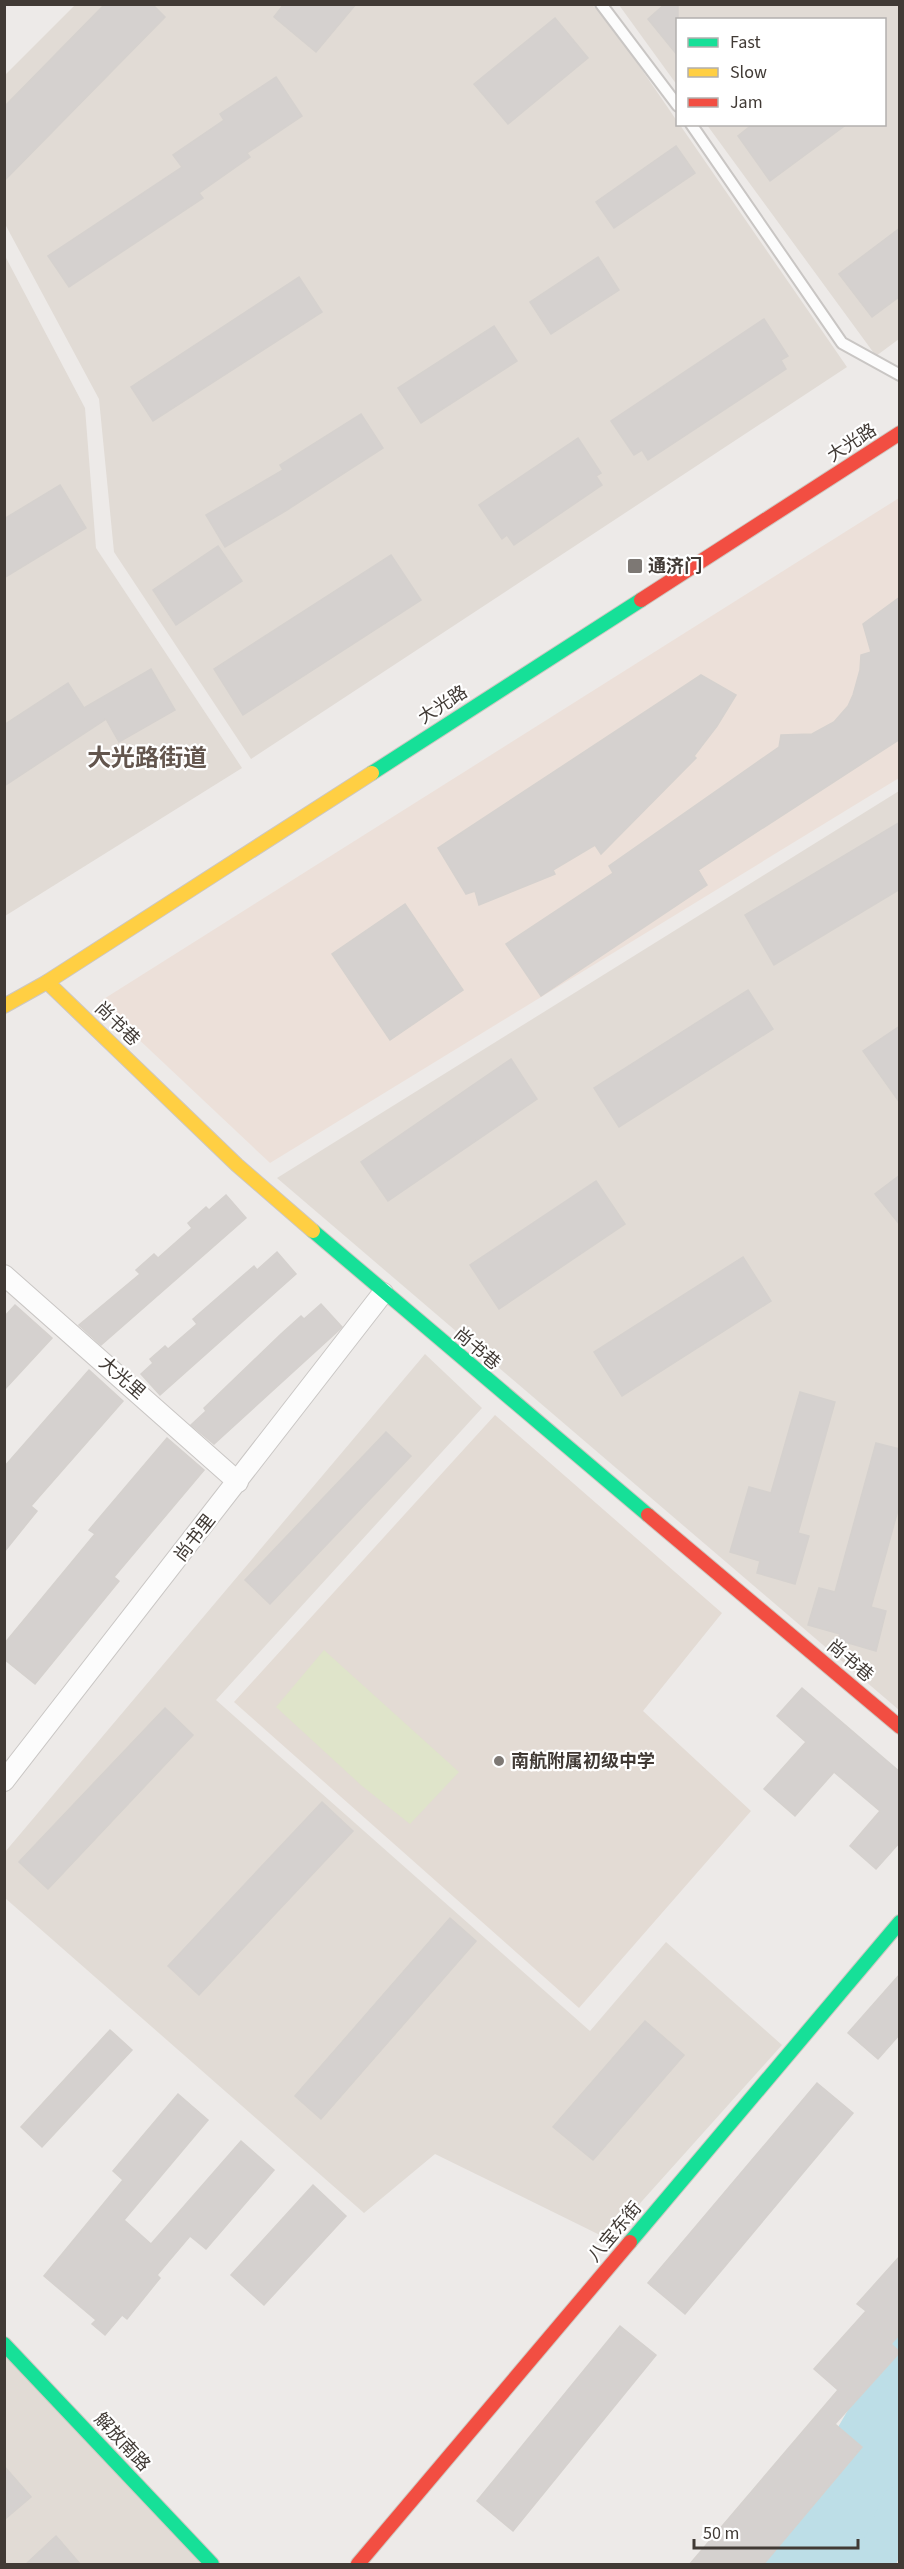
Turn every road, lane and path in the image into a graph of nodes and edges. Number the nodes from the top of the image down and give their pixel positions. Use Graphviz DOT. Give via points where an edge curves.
graph roads {
  1 [pos="602,4"];
  2 [pos="676,103"];
  3 [pos="692,126"];
  4 [pos="900,375"];
  5 [pos="900,434"];
  6 [pos="47,982"];
  7 [pos="4,1006"];
  8 [pos="4,1275"];
  9 [pos="383,1293"];
  10 [pos="238,1482"];
  11 [pos="900,1727"];
  12 [pos="4,1781"];
  13 [pos="900,1922"];
  14 [pos="4,2344"];
  15 [pos="212,2565"];
  16 [pos="358,2565"];
  1 -- 2 [label="lane"];
  3 -- 4 [label="lane" via="842,343"];
  5 -- 6 [label="street, 大光路"];
  6 -- 7 [label="street, 大光路"];
  6 -- 9 [label="street, 尚书巷" via="237,1164"];
  8 -- 10 [label="street, 大光里"];
  9 -- 10 [label="street, 尚书里"];
  9 -- 11 [label="street, 尚书巷"];
  10 -- 12 [label="street, 尚书里"];
  13 -- 16 [label="street, 八宝东街"];
  14 -- 15 [label="street, 解放南路"];
}
